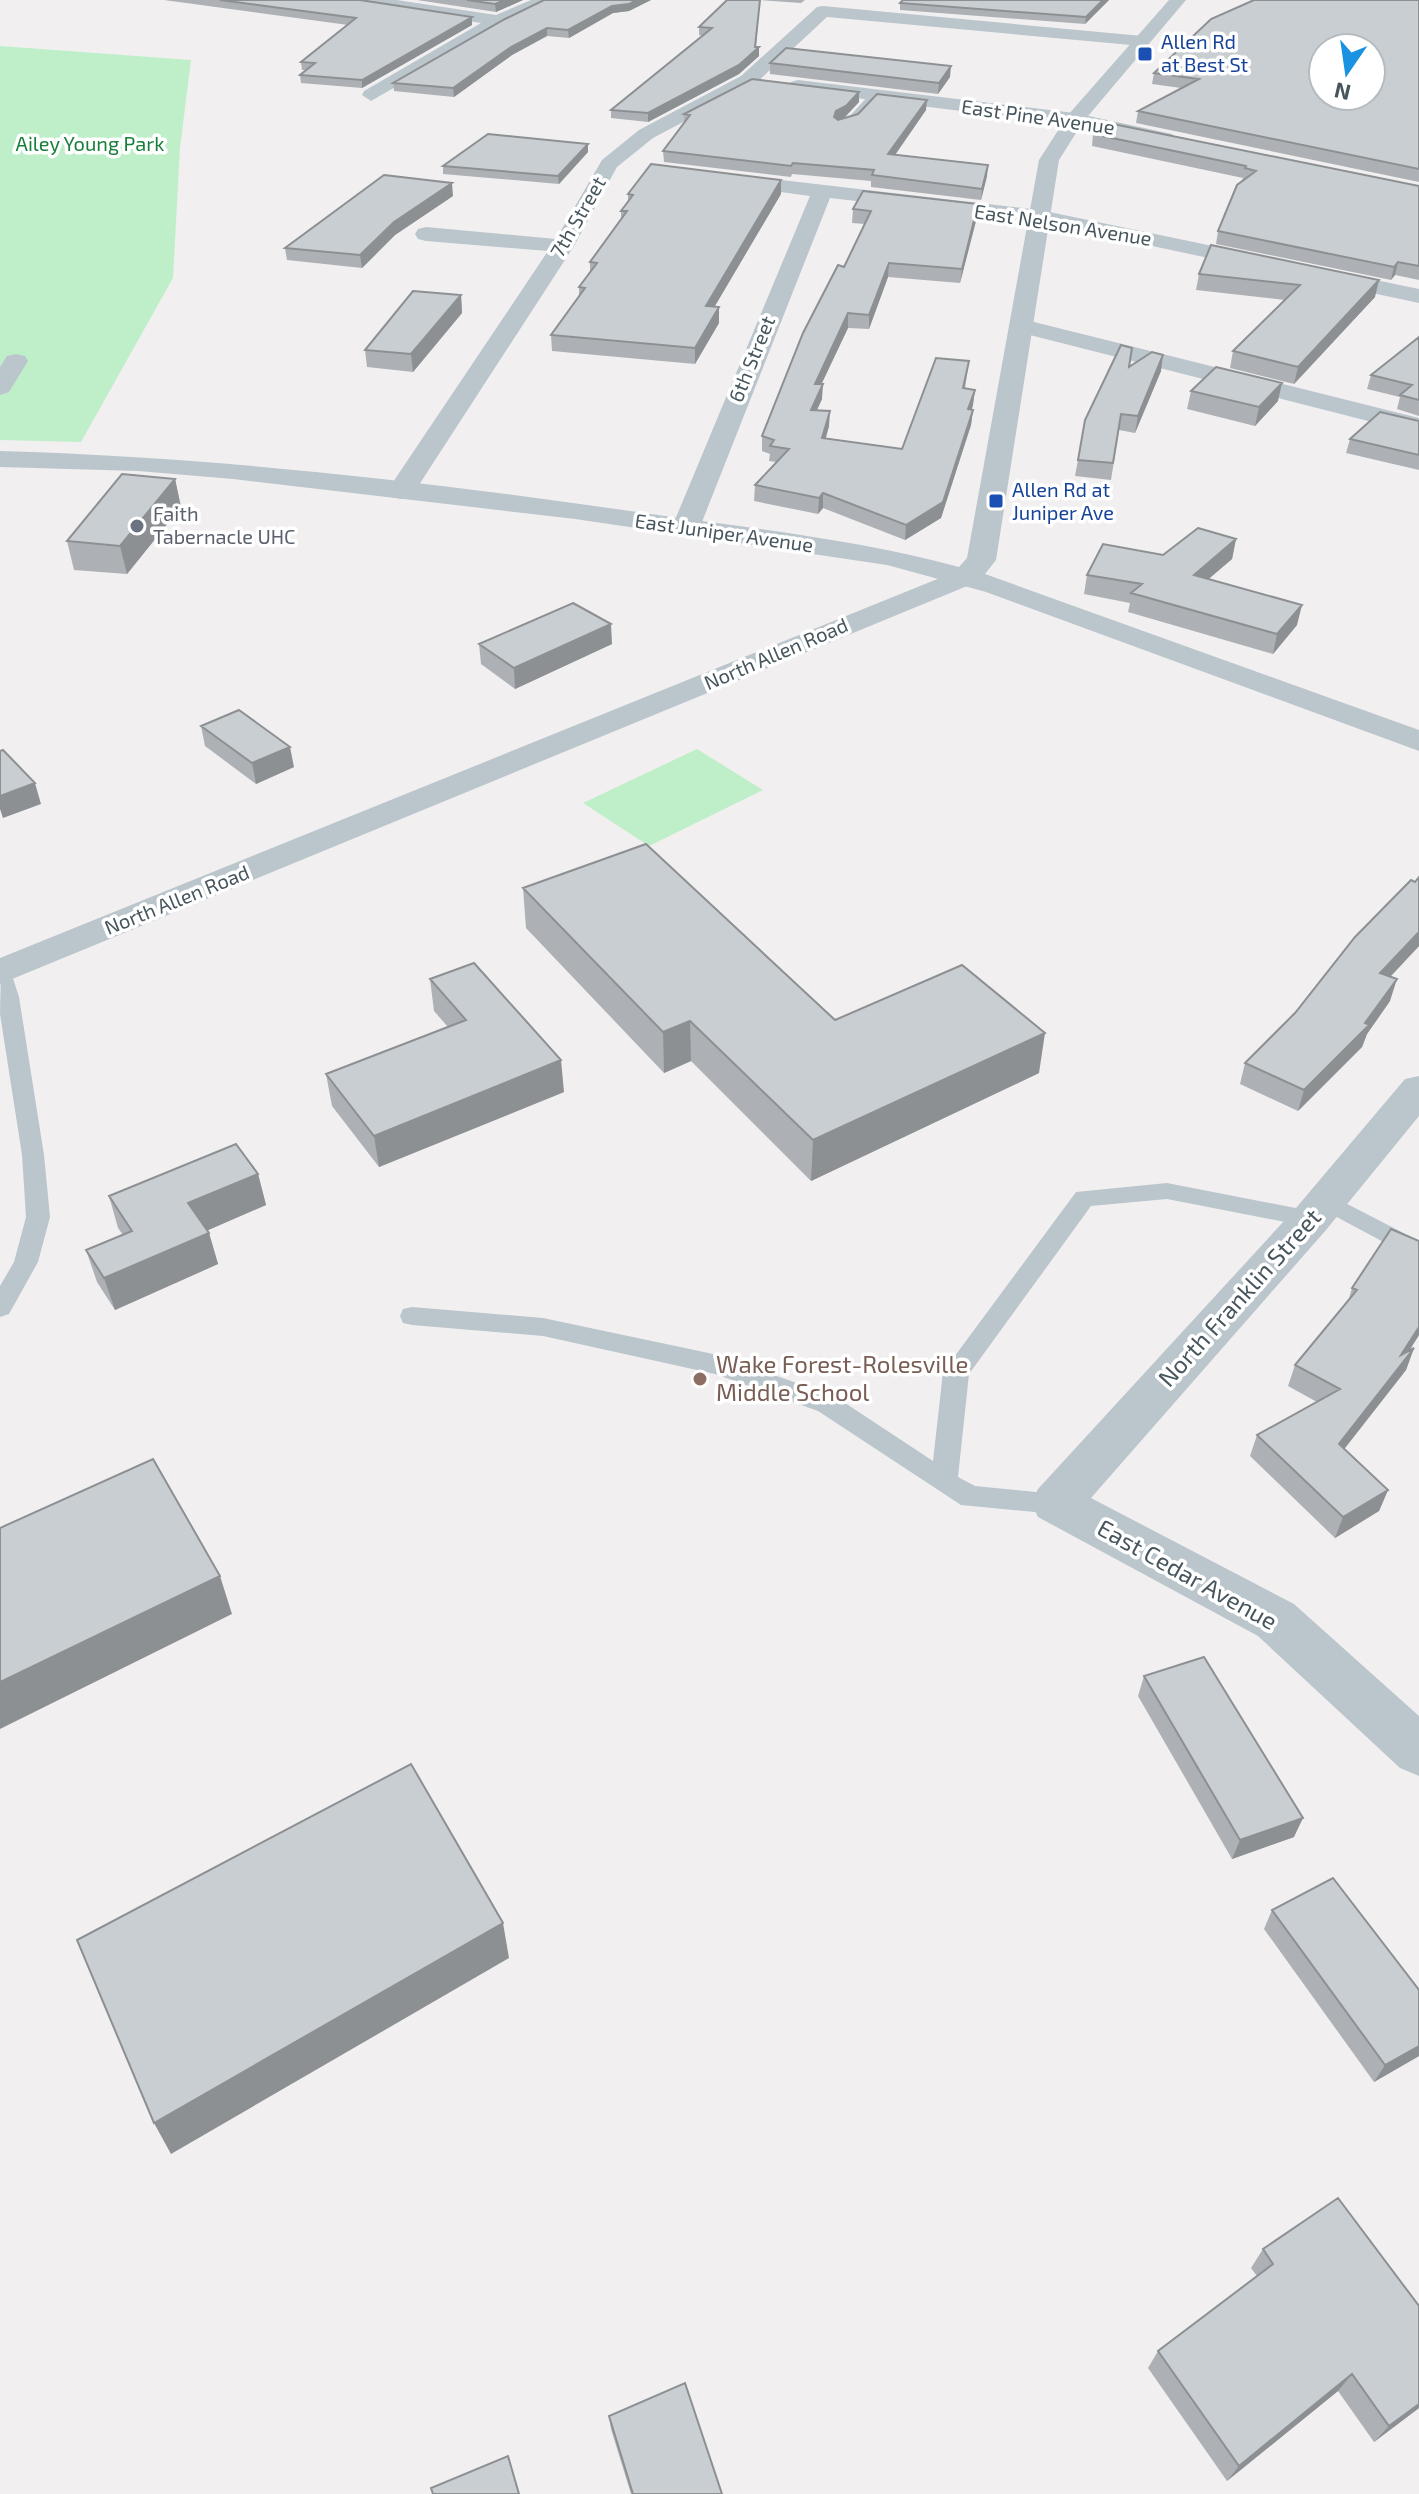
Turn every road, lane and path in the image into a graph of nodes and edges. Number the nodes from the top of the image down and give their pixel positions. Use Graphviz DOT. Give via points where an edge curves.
graph roads {
  1 [pos="362,0"];
  2 [pos="545,0"];
  3 [pos="1178,0"];
  4 [pos="498,20"];
  5 [pos="1142,41"];
  6 [pos="748,80"];
  7 [pos="371,95"];
  8 [pos="875,95"];
  9 [pos="1075,119"];
  10 [pos="841,126"];
  11 [pos="1192,143"];
  12 [pos="609,164"];
  13 [pos="639,168"];
  14 [pos="700,176"];
  15 [pos="822,192"];
  16 [pos="1040,216"];
  17 [pos="426,234"];
  18 [pos="563,246"];
  19 [pos="1419,296"];
  20 [pos="1022,326"];
  21 [pos="16,361"];
  22 [pos="0,387"];
  23 [pos="1419,426"];
  24 [pos="0,459"];
  25 [pos="401,491"];
  26 [pos="686,527"];
  27 [pos="967,576"];
  28 [pos="1419,741"];
  29 [pos="0,972"];
  30 [pos="1419,1089"];
  31 [pos="1319,1210"];
  32 [pos="1419,1252"];
  33 [pos="0,1308"];
  34 [pos="412,1316"];
  35 [pos="944,1482"];
  36 [pos="1056,1503"];
  37 [pos="1419,1751"];
  1 -- 4 [label="street"];
  2 -- 4 [label="street"];
  3 -- 5 [label="street"];
  4 -- 7 [label="street"];
  5 -- 6 [label="street, 7th Street" via="823,11"];
  5 -- 9 [label="street"];
  6 -- 8 [label="street, East Pine Avenue"];
  6 -- 12 [label="street, 7th Street" via="646,134"];
  8 -- 9 [label="street, East Pine Avenue"];
  8 -- 10 [label="lane"];
  9 -- 11 [label="street, East Pine Avenue"];
  9 -- 16 [label="street" via="1049,160"];
  12 -- 13 [label="street"];
  12 -- 18 [label="street, 7th Street"];
  14 -- 15 [label="street, East Nelson Avenue"];
  15 -- 16 [label="street, East Nelson Avenue"];
  15 -- 26 [label="street, 6th Street"];
  16 -- 19 [label="street, East Nelson Avenue"];
  16 -- 20 [label="street"];
  17 -- 18 [label="street"];
  18 -- 25 [label="street, 7th Street"];
  20 -- 23 [label="street"];
  20 -- 27 [label="street" via="981,560"];
  21 -- 22 [label="street"];
  24 -- 25 [label="street, East Juniper Avenue" via="154,464"];
  25 -- 26 [label="street, East Juniper Avenue"];
  26 -- 27 [label="street, East Juniper Avenue" via="889,557"];
  27 -- 28 [label="street, East Juniper Avenue"];
  27 -- 29 [label="street, North Allen Road"];
  29 -- 33 [label="lane" via="33,1155 38,1217 26,1262"];
  30 -- 31 [label="street, North Franklin Street"];
  31 -- 32 [label="lane"];
  31 -- 35 [label="lane" via="1167,1191 1084,1198 956,1372"];
  31 -- 36 [label="street, North Franklin Street"];
  34 -- 35 [label="lane" via="543,1327 718,1365 827,1404"];
  35 -- 36 [label="lane" via="971,1497"];
  36 -- 37 [label="street, East Cedar Avenue" via="1276,1620"];
}
